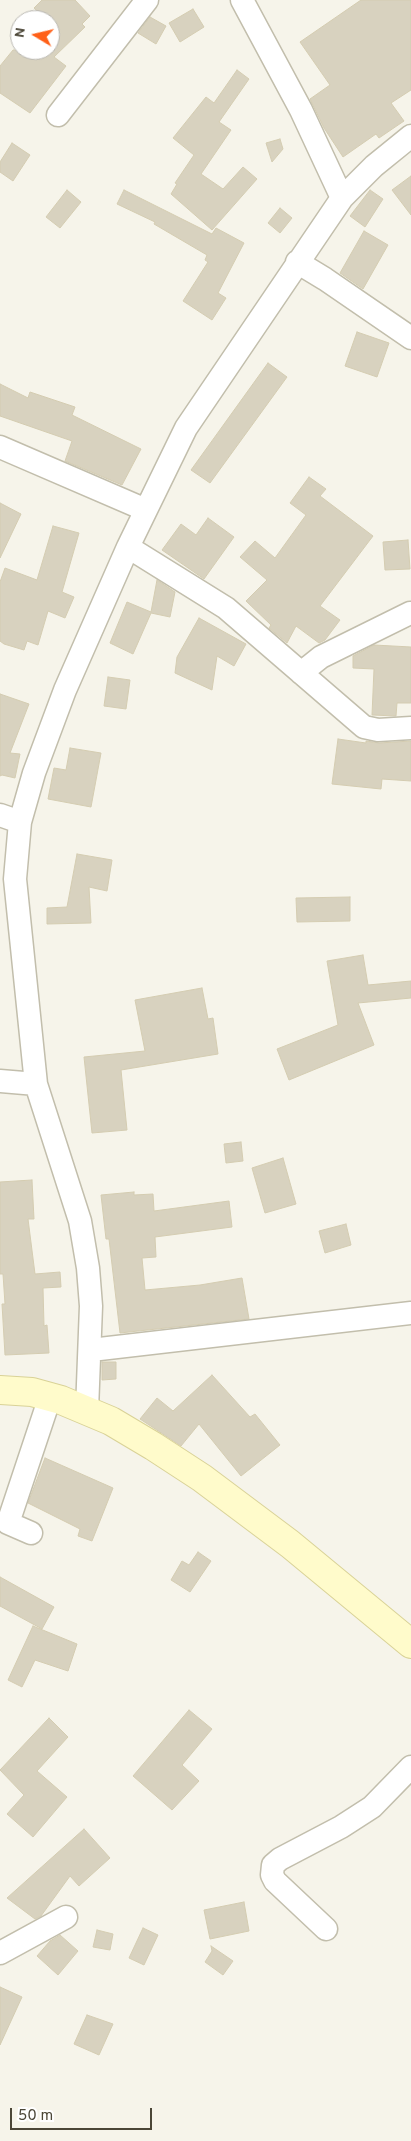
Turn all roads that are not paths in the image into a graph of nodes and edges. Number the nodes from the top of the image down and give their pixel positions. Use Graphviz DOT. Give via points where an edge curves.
graph roads {
  1 [pos="147,0"];
  2 [pos="242,0"];
  3 [pos="58,115"];
  4 [pos="411,136"];
  5 [pos="342,198"];
  6 [pos="297,262"];
  7 [pos="411,338"];
  8 [pos="0,447"];
  9 [pos="146,510"];
  10 [pos="128,547"];
  11 [pos="410,612"];
  12 [pos="301,673"];
  13 [pos="411,728"];
  14 [pos="10,818"];
  15 [pos="0,1081"];
  16 [pos="36,1084"];
  17 [pos="411,1312"];
  18 [pos="91,1350"];
  19 [pos="0,1390"];
  20 [pos="50,1397"];
  21 [pos="87,1410"];
  22 [pos="31,1533"];
  23 [pos="411,1644"];
  24 [pos="411,1767"];
  25 [pos="66,1917"];
  26 [pos="326,1929"];
  27 [pos="0,1953"];
  1 -- 3 [label="street"];
  2 -- 5 [label="street" via="301,110"];
  4 -- 5 [label="street"];
  5 -- 6 [label="street"];
  6 -- 7 [label="street"];
  6 -- 9 [label="street" via="186,428"];
  8 -- 9 [label="street"];
  9 -- 10 [label="street"];
  10 -- 12 [label="street" via="226,608"];
  10 -- 14 [label="street" via="65,690 34,773"];
  11 -- 12 [label="street" via="321,657"];
  12 -- 13 [label="street" via="364,727 378,730"];
  14 -- 16 [label="street" via="17,917 25,959"];
  15 -- 16 [label="street"];
  16 -- 18 [label="street" via="80,1221 92,1306"];
  17 -- 18 [label="street"];
  18 -- 21 [label="street"];
  19 -- 20 [label="street"];
  20 -- 21 [label="street"];
  20 -- 22 [label="street" via="8,1523"];
  21 -- 23 [label="street" via="153,1446 202,1478 290,1544"];
  24 -- 26 [label="street" via="372,1807 273,1865 275,1881"];
  25 -- 27 [label="street"];
}
